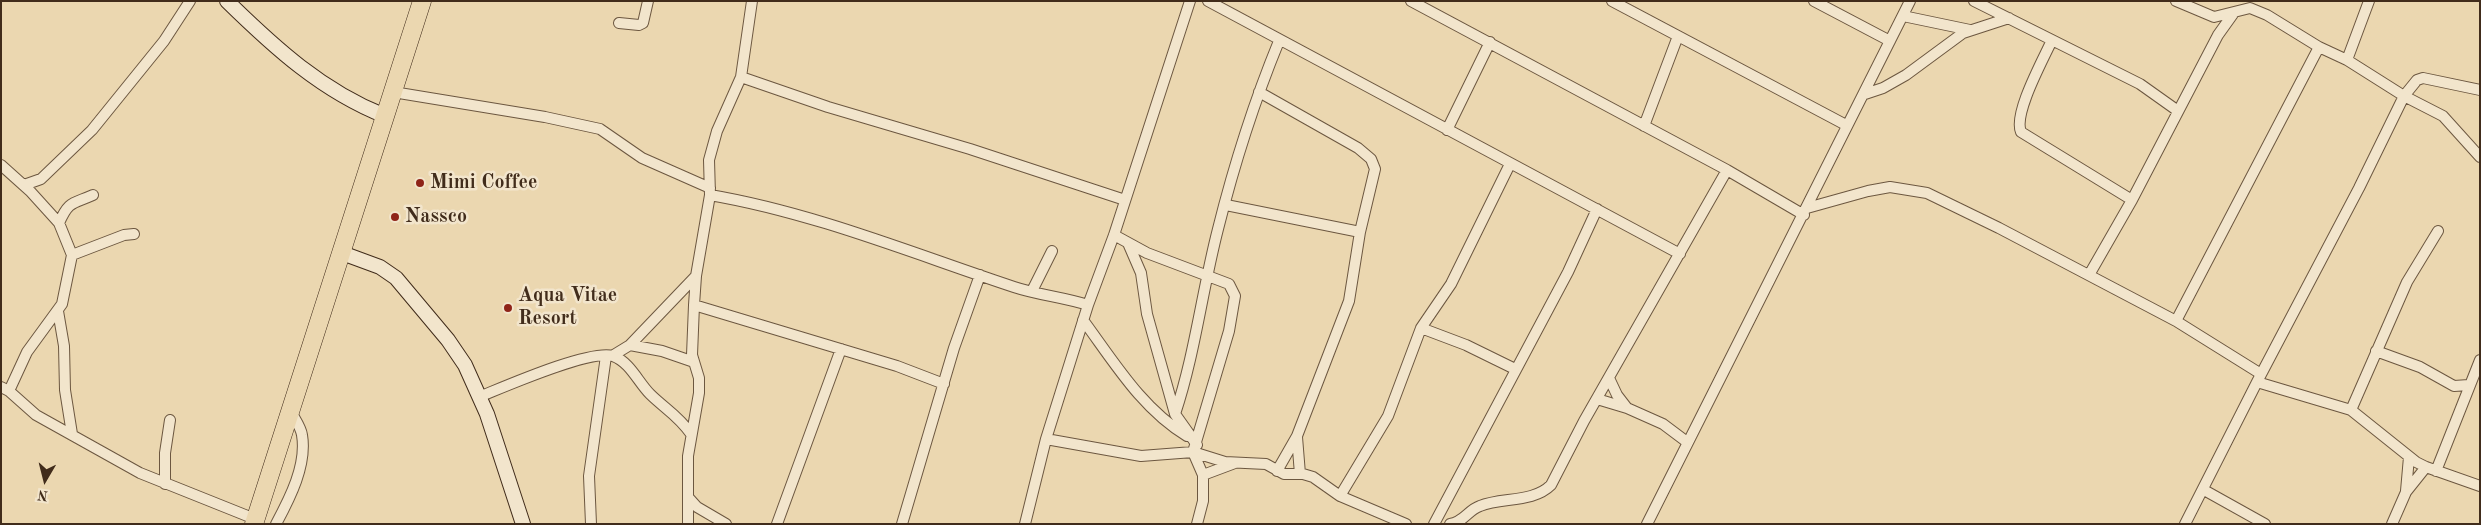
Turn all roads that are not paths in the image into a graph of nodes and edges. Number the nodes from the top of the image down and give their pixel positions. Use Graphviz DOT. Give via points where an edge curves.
graph roads {
  1 [pos="190,1"];
  2 [pos="227,1"];
  3 [pos="422,1"];
  4 [pos="648,1"];
  5 [pos="752,1"];
  6 [pos="1190,1"];
  7 [pos="1208,1"];
  8 [pos="1410,1"];
  9 [pos="1612,1"];
  10 [pos="1814,1"];
  11 [pos="1910,1"];
  12 [pos="1974,1"];
  13 [pos="2176,1"];
  14 [pos="2369,1"];
  15 [pos="1627,4"];
  16 [pos="2233,14"];
  17 [pos="1902,16"];
  18 [pos="2010,18"];
  19 [pos="619,23"];
  20 [pos="1970,30"];
  21 [pos="1678,36"];
  22 [pos="2052,40"];
  23 [pos="1279,41"];
  24 [pos="1890,41"];
  25 [pos="1490,42"];
  26 [pos="2319,47"];
  27 [pos="2347,60"];
  28 [pos="741,77"];
  29 [pos="2480,90"];
  30 [pos="393,92"];
  31 [pos="1258,92"];
  32 [pos="1864,94"];
  33 [pos="2404,96"];
  34 [pos="2178,111"];
  35 [pos="385,116"];
  36 [pos="1846,125"];
  37 [pos="1644,126"];
  38 [pos="1447,130"];
  39 [pos="2480,157"];
  40 [pos="1510,164"];
  41 [pos="1,165"];
  42 [pos="1727,170"];
  43 [pos="24,185"];
  44 [pos="710,191"];
  45 [pos="93,195"];
  46 [pos="1125,200"];
  47 [pos="2132,200"];
  48 [pos="1226,205"];
  49 [pos="1598,209"];
  50 [pos="1806,211"];
  51 [pos="59,223"];
  52 [pos="2438,231"];
  53 [pos="1360,232"];
  54 [pos="134,234"];
  55 [pos="1114,235"];
  56 [pos="1128,244"];
  57 [pos="1052,251"];
  58 [pos="342,253"];
  59 [pos="1680,254"];
  60 [pos="72,255"];
  61 [pos="980,275"];
  62 [pos="1208,275"];
  63 [pos="2089,275"];
  64 [pos="696,276"];
  65 [pos="1032,291"];
  66 [pos="694,306"];
  67 [pos="1088,306"];
  68 [pos="58,311"];
  69 [pos="1084,320"];
  70 [pos="2176,321"];
  71 [pos="1422,328"];
  72 [pos="630,346"];
  73 [pos="841,349"];
  74 [pos="2376,351"];
  75 [pos="609,356"];
  76 [pos="2480,360"];
  77 [pos="694,362"];
  78 [pos="1515,369"];
  79 [pos="1609,378"];
  80 [pos="2259,378"];
  81 [pos="944,384"];
  82 [pos="2469,385"];
  83 [pos="5,389"];
  84 [pos="479,397"];
  85 [pos="1597,400"];
  86 [pos="1628,408"];
  87 [pos="290,410"];
  88 [pos="2352,410"];
  89 [pos="1175,414"];
  90 [pos="170,420"];
  91 [pos="72,434"];
  92 [pos="691,434"];
  93 [pos="1297,436"];
  94 [pos="1046,439"];
  95 [pos="1687,442"];
  96 [pos="1194,445"];
  97 [pos="2409,457"];
  98 [pos="1236,463"];
  99 [pos="2426,467"];
  100 [pos="1277,471"];
  101 [pos="2436,471"];
  102 [pos="1300,474"];
  103 [pos="1203,476"];
  104 [pos="165,484"];
  105 [pos="2480,486"];
  106 [pos="2204,490"];
  107 [pos="2406,492"];
  108 [pos="1340,496"];
  109 [pos="688,498"];
  110 [pos="254,521"];
  111 [pos="276,524"];
  112 [pos="523,524"];
  113 [pos="591,524"];
  114 [pos="688,524"];
  115 [pos="726,524"];
  116 [pos="777,524"];
  117 [pos="902,524"];
  118 [pos="1025,524"];
  119 [pos="1197,524"];
  120 [pos="1406,524"];
  121 [pos="1434,524"];
  122 [pos="1450,524"];
  123 [pos="1647,524"];
  124 [pos="2185,524"];
  125 [pos="2265,524"];
  126 [pos="2392,524"];
  1 -- 43 [label="street" via="164,41 97,124 41,179"];
  2 -- 35 [label="main road" via="294,64 330,90"];
  3 -- 30 [label="highway"];
  4 -- 19 [label="street" via="642,23"];
  5 -- 28 [label="street"];
  6 -- 46 [label="street"];
  7 -- 23 [label="street"];
  8 -- 25 [label="street"];
  9 -- 15 [label="street"];
  10 -- 24 [label="street"];
  11 -- 17 [label="street"];
  12 -- 18 [label="street"];
  13 -- 16 [label="street" via="2214,16"];
  14 -- 27 [label="street"];
  15 -- 21 [label="street"];
  16 -- 26 [label="street" via="2243,9 2259,11"];
  16 -- 34 [label="street" via="2218,35"];
  17 -- 20 [label="street"];
  17 -- 24 [label="street"];
  18 -- 20 [label="street"];
  18 -- 22 [label="street"];
  20 -- 32 [label="street" via="1906,75"];
  21 -- 36 [label="street"];
  21 -- 37 [label="street"];
  22 -- 34 [label="street" via="2140,84"];
  22 -- 47 [label="street" via="2018,126 2021,132"];
  23 -- 31 [label="street"];
  23 -- 38 [label="street"];
  24 -- 32 [label="street"];
  25 -- 37 [label="street"];
  25 -- 38 [label="street"];
  26 -- 27 [label="street"];
  26 -- 70 [label="street"];
  27 -- 33 [label="street"];
  28 -- 44 [label="street" via="711,148"];
  28 -- 46 [label="street"];
  29 -- 33 [label="street" via="2423,78 2417,80"];
  30 -- 35 [label="highway"];
  30 -- 44 [label="street" via="545,117 600,130 642,158"];
  31 -- 48 [label="street"];
  31 -- 53 [label="street" via="1328,130 1371,159 1375,169"];
  32 -- 36 [label="street"];
  33 -- 39 [label="street" via="2443,116"];
  33 -- 80 [label="street"];
  34 -- 47 [label="street"];
  35 -- 58 [label="highway"];
  36 -- 50 [label="street"];
  37 -- 42 [label="street"];
  38 -- 40 [label="street"];
  40 -- 49 [label="street"];
  40 -- 71 [label="street" via="1451,284"];
  41 -- 43 [label="street"];
  42 -- 50 [label="street"];
  42 -- 59 [label="street"];
  43 -- 51 [label="street"];
  44 -- 61 [label="street" via="879,240"];
  44 -- 64 [label="street"];
  45 -- 51 [label="street" via="75,200"];
  46 -- 55 [label="street"];
  47 -- 63 [label="street"];
  48 -- 53 [label="street"];
  48 -- 62 [label="street"];
  49 -- 59 [label="street"];
  49 -- 78 [label="street"];
  50 -- 63 [label="street" via="1868,191 1890,187 1919,190"];
  50 -- 95 [label="street"];
  51 -- 60 [label="street"];
  52 -- 74 [label="street" via="2407,282"];
  53 -- 93 [label="street" via="1345,314"];
  54 -- 60 [label="street"];
  55 -- 56 [label="street"];
  55 -- 67 [label="street"];
  56 -- 62 [label="street"];
  56 -- 89 [label="street" via="1141,273 1147,314"];
  57 -- 65 [label="street"];
  58 -- 84 [label="main road" via="380,267 396,278 448,340 465,365"];
  58 -- 87 [label="highway"];
  59 -- 79 [label="street"];
  60 -- 68 [label="street"];
  61 -- 65 [label="street"];
  61 -- 81 [label="street"];
  62 -- 89 [label="street" via="1198,332"];
  62 -- 96 [label="street" via="1229,284 1235,296 1229,331"];
  63 -- 70 [label="street"];
  64 -- 66 [label="street"];
  64 -- 72 [label="street"];
  65 -- 67 [label="street"];
  66 -- 73 [label="street"];
  66 -- 77 [label="street"];
  67 -- 69 [label="street"];
  68 -- 83 [label="street" via="42,329"];
  68 -- 91 [label="street" via="64,346 64,390"];
  69 -- 94 [label="street"];
  69 -- 96 [label="street" via="1155,413"];
  70 -- 80 [label="street"];
  71 -- 78 [label="street"];
  71 -- 108 [label="street" via="1388,416"];
  72 -- 75 [label="street"];
  72 -- 77 [label="street" via="662,350"];
  73 -- 81 [label="street"];
  73 -- 116 [label="street"];
  74 -- 82 [label="street" via="2420,367 2454,386"];
  74 -- 88 [label="street"];
  75 -- 84 [label="street" via="563,365"];
  75 -- 92 [label="street" via="622,361 650,395 678,416"];
  75 -- 113 [label="street" via="589,476"];
  76 -- 82 [label="street"];
  77 -- 92 [label="street" via="698,367 699,393"];
  78 -- 121 [label="street"];
  79 -- 85 [label="street"];
  79 -- 86 [label="street"];
  80 -- 88 [label="street"];
  80 -- 106 [label="street"];
  81 -- 117 [label="street"];
  82 -- 101 [label="street"];
  83 -- 91 [label="street" via="36,415"];
  84 -- 112 [label="main road"];
  85 -- 86 [label="street"];
  85 -- 122 [label="street" via="1545,491 1481,505 1459,522"];
  86 -- 95 [label="street" via="1663,424"];
  87 -- 110 [label="highway"];
  87 -- 111 [label="street" via="302,434 301,463 289,499"];
  88 -- 97 [label="street"];
  89 -- 96 [label="street"];
  90 -- 104 [label="street"];
  91 -- 104 [label="street"];
  92 -- 109 [label="street"];
  93 -- 100 [label="street"];
  93 -- 102 [label="street"];
  94 -- 96 [label="street" via="1141,456"];
  94 -- 118 [label="street"];
  95 -- 123 [label="street"];
  96 -- 98 [label="street" via="1225,462"];
  96 -- 103 [label="street"];
  97 -- 99 [label="street"];
  97 -- 107 [label="street"];
  98 -- 100 [label="street" via="1266,464"];
  98 -- 103 [label="street"];
  99 -- 101 [label="street"];
  99 -- 107 [label="street"];
  100 -- 102 [label="street"];
  101 -- 105 [label="street"];
  102 -- 108 [label="street" via="1313,477"];
  103 -- 119 [label="street"];
  104 -- 110 [label="street"];
  106 -- 124 [label="street"];
  106 -- 125 [label="street"];
  107 -- 126 [label="street"];
  108 -- 120 [label="street"];
  109 -- 114 [label="street"];
  109 -- 115 [label="street"];
}
